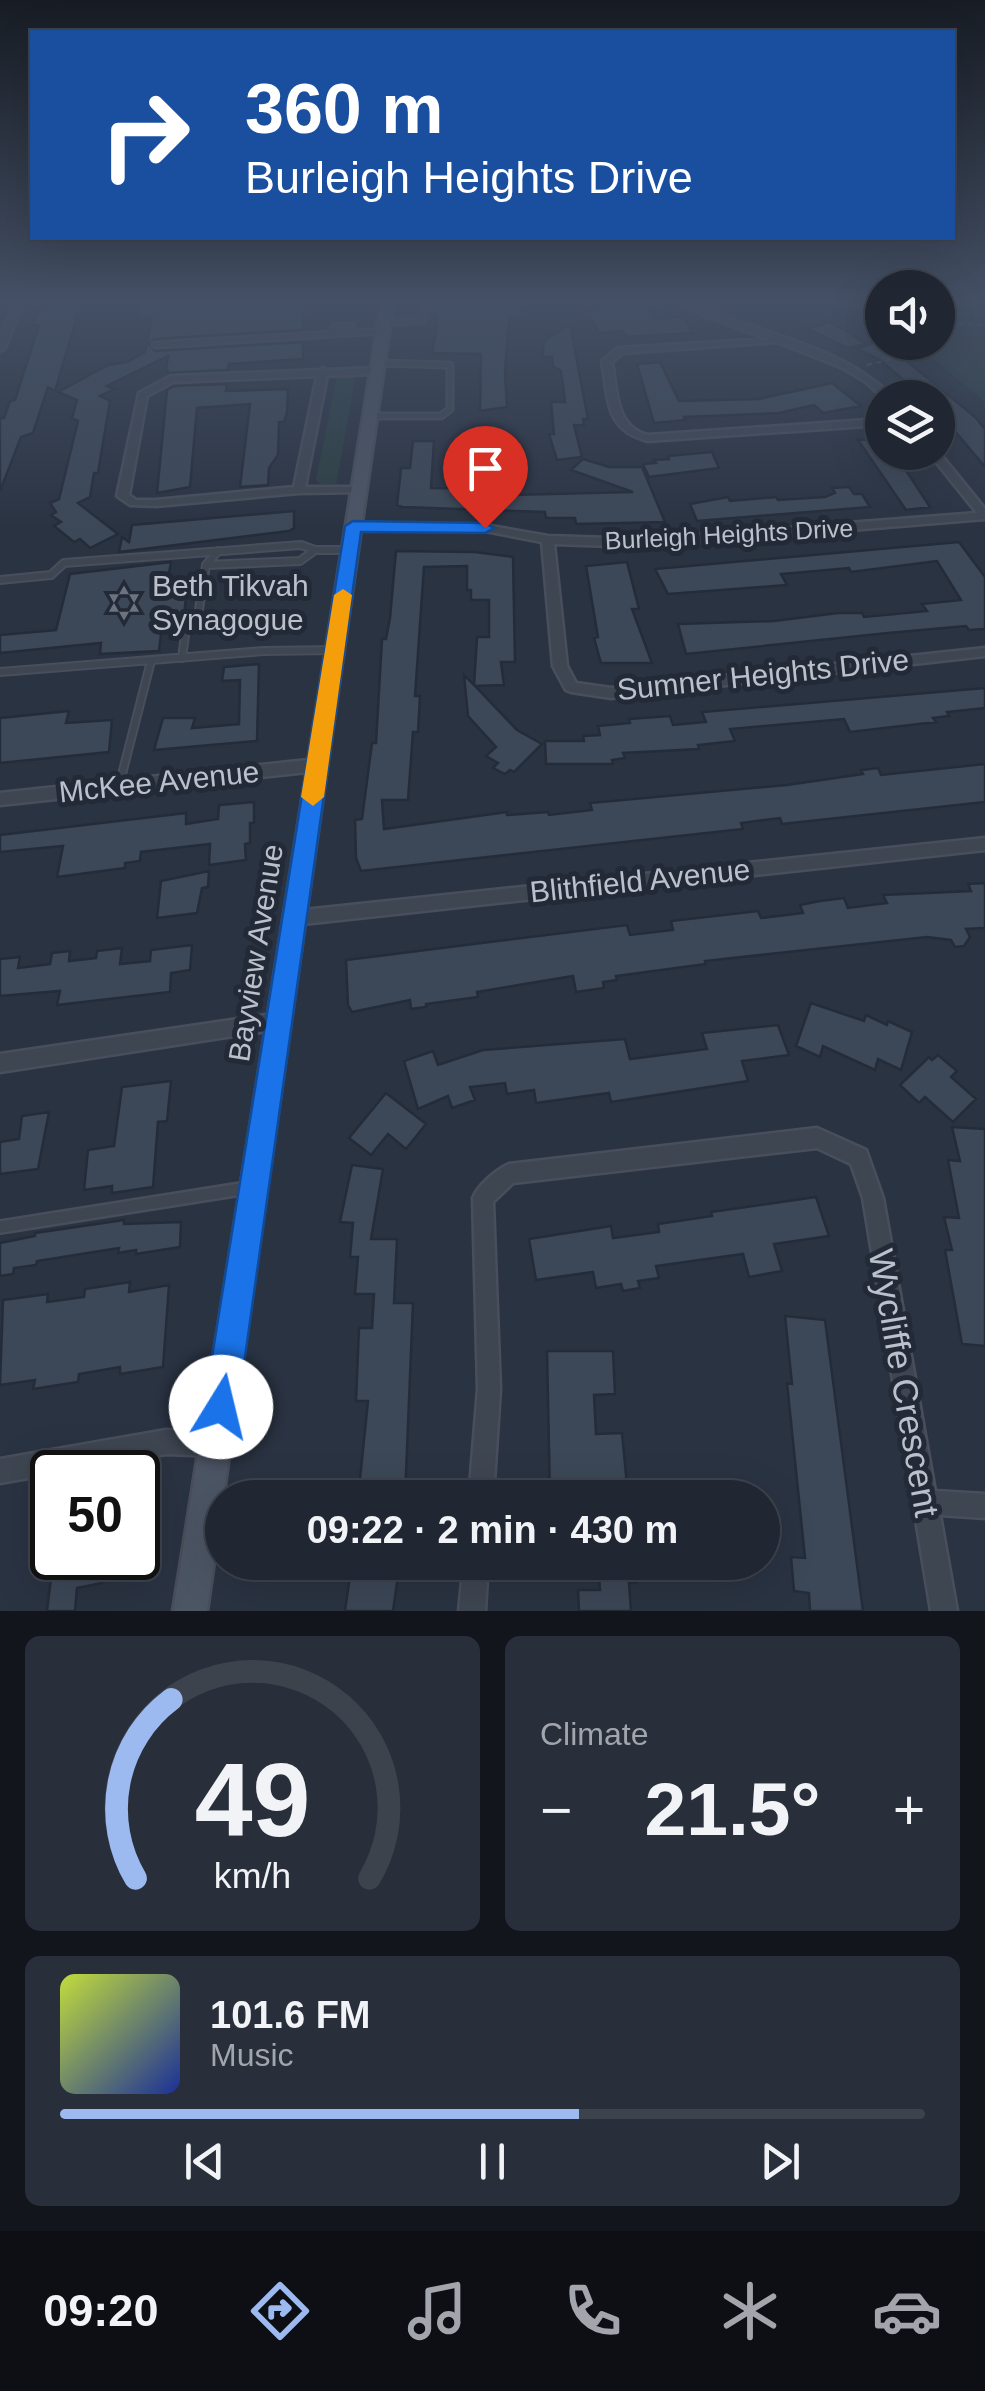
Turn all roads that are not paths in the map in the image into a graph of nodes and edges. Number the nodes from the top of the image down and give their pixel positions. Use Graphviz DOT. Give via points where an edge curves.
graph roads {
  1 [pos="171,379"];
  2 [pos="321,379"];
  3 [pos="375,379"];
  4 [pos="450,379"];
  5 [pos="611,379"];
  6 [pos="370,416"];
  7 [pos="865,423"];
  8 [pos="948,470"];
  9 [pos="299,490"];
  10 [pos="359,490"];
  11 [pos="985,516"];
  12 [pos="353,526"];
  13 [pos="548,540"];
  14 [pos="315,550"];
  15 [pos="350,550"];
  16 [pos="218,551"];
  17 [pos="206,565"];
  18 [pos="0,580"];
  19 [pos="335,650"];
  20 [pos="985,652"];
  21 [pos="182,658"];
  22 [pos="151,661"];
  23 [pos="0,672"];
  24 [pos="317,765"];
  25 [pos="118,786"];
  26 [pos="0,799"];
  27 [pos="985,844"];
  28 [pos="294,918"];
  29 [pos="279,1021"];
  30 [pos="0,1063"];
  31 [pos="254,1187"];
  32 [pos="0,1227"];
  33 [pos="215,1444"];
  34 [pos="0,1471"];
  35 [pos="482,1480"];
  36 [pos="924,1502"];
  37 [pos="985,1506"];
  38 [pos="475,1580"];
  39 [pos="190,1611"];
  40 [pos="472,1611"];
  41 [pos="944,1611"];
  1 -- 9 [label="street" via="142,396 122,496 156,503"];
  2 -- 9 [label="street"];
  3 -- 6 [label="main road, Bayview Avenue"];
  4 -- 6 [label="lane" via="450,409 441,416"];
  5 -- 7 [label="street" via="620,426 632,436"];
  6 -- 10 [label="main road, Bayview Avenue"];
  8 -- 11 [label="street"];
  9 -- 10 [label="street"];
  10 -- 12 [label="main road, Bayview Avenue"];
  11 -- 13 [label="street, Burleigh Heights Drive" via="641,544"];
  12 -- 13 [label="street, Burleigh Heights Drive" via="485,528"];
  12 -- 15 [label="main road, Bayview Avenue"];
  13 -- 20 [label="street, Sumner Heights Drive" via="560,666 571,686 611,693"];
  14 -- 15 [label="lane"];
  14 -- 16 [label="lane" via="301,545"];
  14 -- 17 [label="lane" via="300,560"];
  15 -- 19 [label="main road, Bayview Avenue"];
  16 -- 17 [label="lane"];
  16 -- 18 [label="lane" via="64,564 50,575"];
  17 -- 21 [label="lane" via="197,622 186,628"];
  19 -- 21 [label="lane"];
  19 -- 24 [label="main road, Bayview Avenue"];
  21 -- 22 [label="lane"];
  22 -- 23 [label="lane"];
  22 -- 25 [label="lane"];
  24 -- 25 [label="street, McKee Avenue"];
  24 -- 28 [label="main road, Bayview Avenue"];
  25 -- 26 [label="street, McKee Avenue"];
  27 -- 28 [label="street, Blithfield Avenue"];
  28 -- 29 [label="main road, Bayview Avenue"];
  29 -- 30 [label="street"];
  29 -- 31 [label="main road, Bayview Avenue"];
  31 -- 32 [label="lane"];
  31 -- 33 [label="main road, Bayview Avenue"];
  33 -- 34 [label="street" via="166,1442"];
  33 -- 39 [label="main road, Bayview Avenue"];
  35 -- 36 [label="street, Wycliffe Crescent" via="489,1389 483,1198 509,1174 817,1138 859,1157 872,1198"];
  36 -- 37 [label="street"];
  36 -- 41 [label="street, Wycliffe Crescent"];
  38 -- 40 [label="street"];
}
